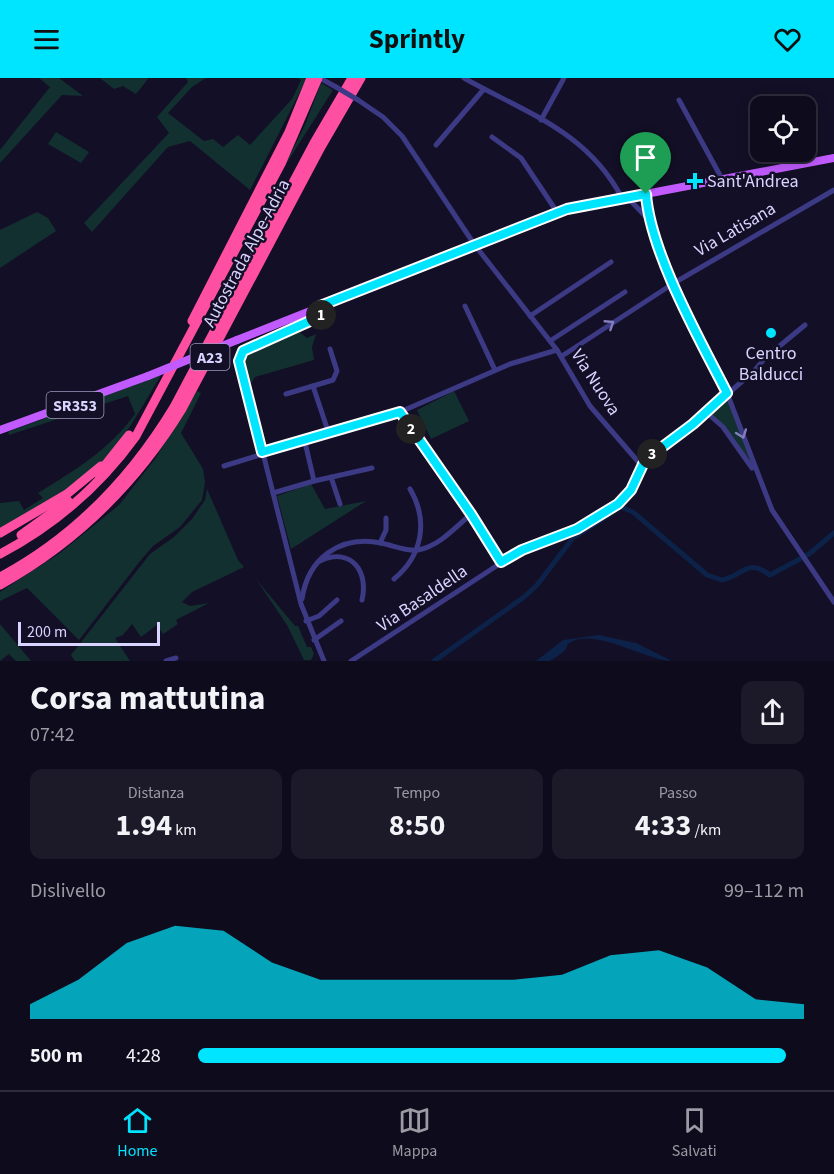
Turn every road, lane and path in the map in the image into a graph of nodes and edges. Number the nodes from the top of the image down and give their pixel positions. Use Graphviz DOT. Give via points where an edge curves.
graph roads {
  1 [pos="311,78"];
  2 [pos="352,78"];
  3 [pos="361,78"];
  4 [pos="464,78"];
  5 [pos="564,78"];
  6 [pos="320,79"];
  7 [pos="484,89"];
  8 [pos="679,100"];
  9 [pos="541,120"];
  10 [pos="492,137"];
  11 [pos="436,145"];
  12 [pos="834,158"];
  13 [pos="722,179"];
  14 [pos="834,190"];
  15 [pos="646,194"];
  16 [pos="625,198"];
  17 [pos="557,212"];
  18 [pos="650,220"];
  19 [pos="474,244"];
  20 [pos="611,262"];
  21 [pos="674,283"];
  22 [pos="625,292"];
  23 [pos="320,306"];
  24 [pos="465,306"];
  25 [pos="530,316"];
  26 [pos="805,325"];
  27 [pos="550,341"];
  28 [pos="330,349"];
  29 [pos="557,350"];
  30 [pos="562,356"];
  31 [pos="495,370"];
  32 [pos="313,386"];
  33 [pos="727,393"];
  34 [pos="286,394"];
  35 [pos="400,412"];
  36 [pos="706,412"];
  37 [pos="0,430"];
  38 [pos="328,431"];
  39 [pos="304,438"];
  40 [pos="263,453"];
  41 [pos="112,457"];
  42 [pos="641,465"];
  43 [pos="224,466"];
  44 [pos="372,468"];
  45 [pos="757,475"];
  46 [pos="331,477"];
  47 [pos="314,481"];
  48 [pos="410,489"];
  49 [pos="273,494"];
  50 [pos="340,504"];
  51 [pos="471,514"];
  52 [pos="386,518"];
  53 [pos="0,533"];
  54 [pos="380,543"];
  55 [pos="0,547"];
  56 [pos="416,551"];
  57 [pos="0,554"];
  58 [pos="318,562"];
  59 [pos="501,562"];
  60 [pos="0,577"];
  61 [pos="394,579"];
  62 [pos="0,585"];
  63 [pos="337,600"];
  64 [pos="362,600"];
  65 [pos="834,602"];
  66 [pos="301,604"];
  67 [pos="306,621"];
  68 [pos="341,621"];
  69 [pos="314,640"];
  70 [pos="176,658"];
  71 [pos="166,661"];
  72 [pos="324,661"];
  73 [pos="351,661"];
  1 -- 41 [label="highway, A23" via="289,132 174,354 132,431"];
  2 -- 60 [label="highway, Autostrada Alpe-Adria / A23" via="152,442 118,485 81,521 42,552"];
  3 -- 62 [label="highway, Autostrada Alpe-Adria / A23" via="159,446 124,489 78,533 49,556"];
  4 -- 7 [label="street"];
  5 -- 9 [label="street"];
  6 -- 19 [label="street, Via Nuova, bridge" via="383,117 402,135"];
  6 -- 57 [label="highway, A23" via="275,175 136,435 116,464 75,503"];
  7 -- 9 [label="street"];
  7 -- 11 [label="street"];
  8 -- 13 [label="street"];
  9 -- 16 [label="street" via="593,154"];
  10 -- 17 [label="street" via="521,158"];
  12 -- 13 [label="main road, SR353"];
  13 -- 15 [label="main road, SR353"];
  14 -- 21 [label="street, Via Latisana"];
  15 -- 16 [label="main road, SR353"];
  15 -- 18 [label="street"];
  16 -- 17 [label="main road, SR353"];
  16 -- 18 [label="street"];
  17 -- 19 [label="main road, SR353"];
  18 -- 21 [label="street"];
  19 -- 23 [label="main road, SR353"];
  19 -- 25 [label="street, Via Nuova"];
  20 -- 25 [label="street"];
  30 -- 21 [label="street, Via Latisana, one-way"];
  21 -- 33 [label="street"];
  22 -- 27 [label="street, Via Nuova"];
  23 -- 37 [label="main road, SR353, bridge" via="86,401"];
  23 -- 40 [label="street" via="321,316 240,355"];
  24 -- 31 [label="street"];
  25 -- 27 [label="street, Via Nuova"];
  26 -- 33 [label="street, Via Basaldella"];
  27 -- 29 [label="street, Via Nuova"];
  28 -- 32 [label="street" via="338,371 333,380"];
  29 -- 30 [label="street, Via Nuova"];
  29 -- 31 [label="street"];
  30 -- 42 [label="street, Via Nuova" via="590,406"];
  31 -- 35 [label="street"];
  32 -- 34 [label="street"];
  32 -- 38 [label="street"];
  33 -- 36 [label="street, Via Basaldella"];
  33 -- 45 [label="street, one-way"];
  35 -- 38 [label="street"];
  35 -- 51 [label="street"];
  36 -- 42 [label="street, Via Basaldella"];
  36 -- 45 [label="street" via="723,427"];
  38 -- 39 [label="street"];
  39 -- 40 [label="street"];
  39 -- 47 [label="street"];
  40 -- 43 [label="street"];
  40 -- 49 [label="street"];
  41 -- 53 [label="highway, A23" via="67,494"];
  41 -- 55 [label="highway, A23" via="57,510"];
  42 -- 59 [label="street, Via Basaldella" via="631,490 618,504 577,529"];
  44 -- 46 [label="street"];
  45 -- 65 [label="street" via="772,510"];
  46 -- 47 [label="street"];
  46 -- 50 [label="street"];
  47 -- 49 [label="street"];
  48 -- 56 [label="street" via="421,522"];
  49 -- 66 [label="street"];
  51 -- 56 [label="street" via="444,538"];
  51 -- 59 [label="street"];
  52 -- 54 [label="street"];
  54 -- 56 [label="street"];
  54 -- 58 [label="street" via="342,544 326,552"];
  56 -- 61 [label="street"];
  58 -- 64 [label="street" via="336,557 350,560 364,577"];
  58 -- 66 [label="street" via="306,583"];
  59 -- 73 [label="street, Via Basaldella"];
  63 -- 67 [label="street" via="319,616"];
  66 -- 67 [label="street"];
  67 -- 69 [label="street"];
  68 -- 69 [label="street"];
  69 -- 72 [label="street"];
  70 -- 71 [label="street"];
}
